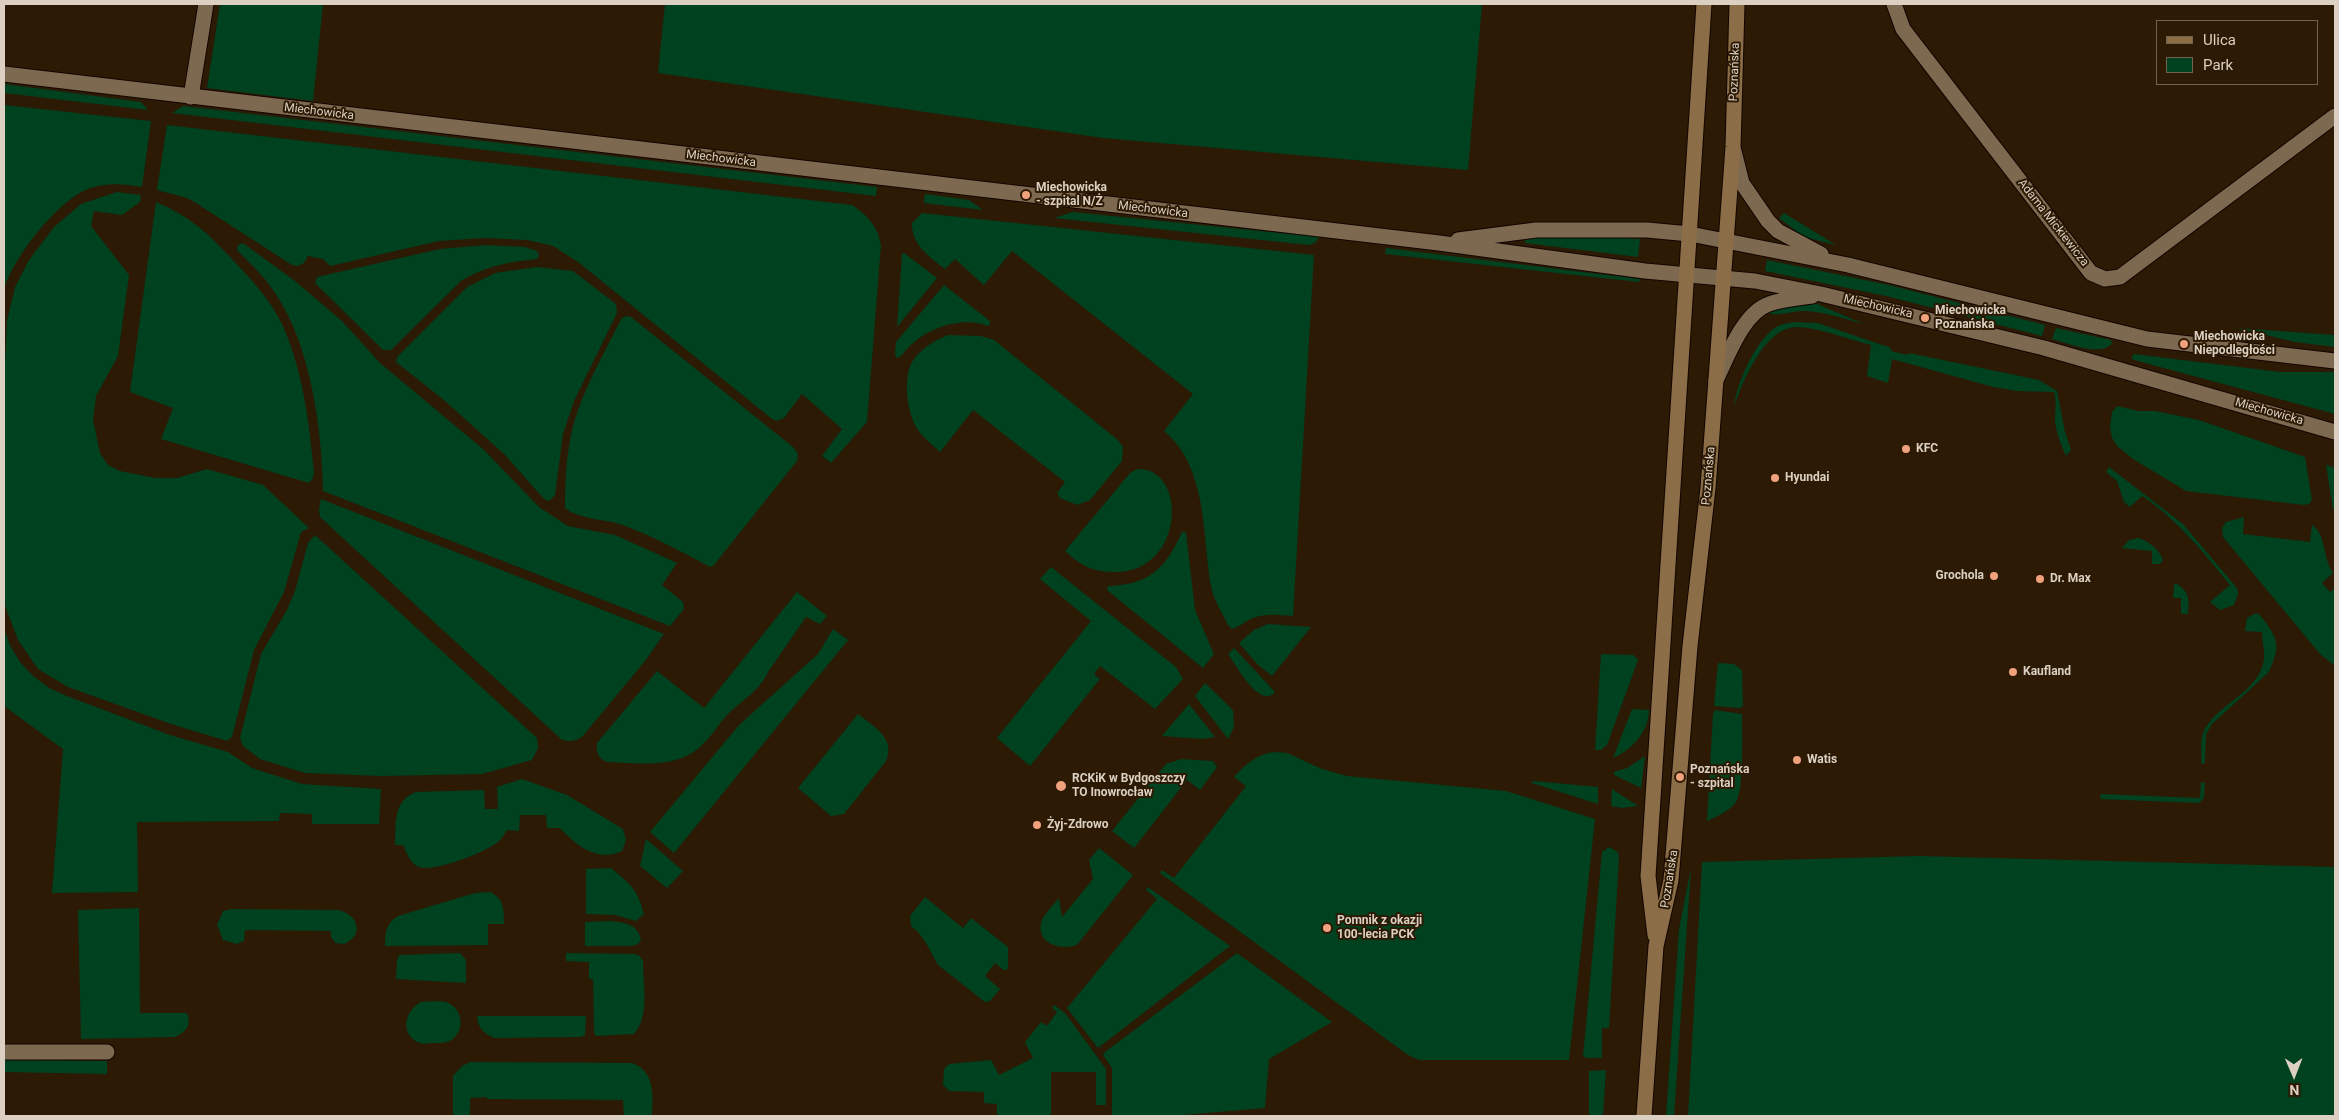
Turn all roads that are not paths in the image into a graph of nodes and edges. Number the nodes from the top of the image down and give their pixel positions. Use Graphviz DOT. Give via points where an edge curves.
graph roads {
  1 [pos="206,4"];
  2 [pos="1704,4"];
  3 [pos="1736,4"];
  4 [pos="1894,4"];
  5 [pos="4,74"];
  6 [pos="191,97"];
  7 [pos="2335,116"];
  8 [pos="1733,147"];
  9 [pos="1690,234"];
  10 [pos="1726,240"];
  11 [pos="1439,243"];
  12 [pos="1848,265"];
  13 [pos="1687,276"];
  14 [pos="1724,278"];
  15 [pos="1821,294"];
  16 [pos="2335,361"];
  17 [pos="1716,380"];
  18 [pos="2335,432"];
  19 [pos="1656,946"];
  20 [pos="4,1052"];
  21 [pos="107,1052"];
  22 [pos="1644,1116"];
  1 -- 6 [label="street"];
  2 -- 9 [label="main road, Poznańska"];
  3 -- 8 [label="main road, Poznańska"];
  4 -- 7 [label="street, Adama Mickiewicza" via="1903,29 2091,273 2105,279 2120,277"];
  5 -- 6 [label="street, Miechowicka"];
  6 -- 11 [label="street, Miechowicka"];
  8 -- 10 [label="main road, Poznańska"];
  8 -- 12 [label="street" via="1742,183 1778,232"];
  9 -- 10 [label="street, Miechowicka"];
  9 -- 11 [label="street, Miechowicka" via="1647,230 1536,230"];
  9 -- 13 [label="main road, Poznańska"];
  10 -- 12 [label="street, Miechowicka"];
  10 -- 14 [label="main road, Poznańska"];
  11 -- 13 [label="street, Miechowicka"];
  12 -- 16 [label="street, Miechowicka" via="2147,339"];
  13 -- 14 [label="street, Miechowicka"];
  13 -- 19 [label="main road, Poznańska" via="1648,876"];
  14 -- 15 [label="street, Miechowicka"];
  14 -- 17 [label="main road, Poznańska"];
  15 -- 17 [label="street" via="1769,304 1756,311 1739,333"];
  15 -- 18 [label="street, Miechowicka" via="2044,348"];
  17 -- 19 [label="main road, Poznańska" via="1703,546 1689,656 1672,880"];
  19 -- 22 [label="main road, Poznańska"];
  20 -- 21 [label="street"];
}
